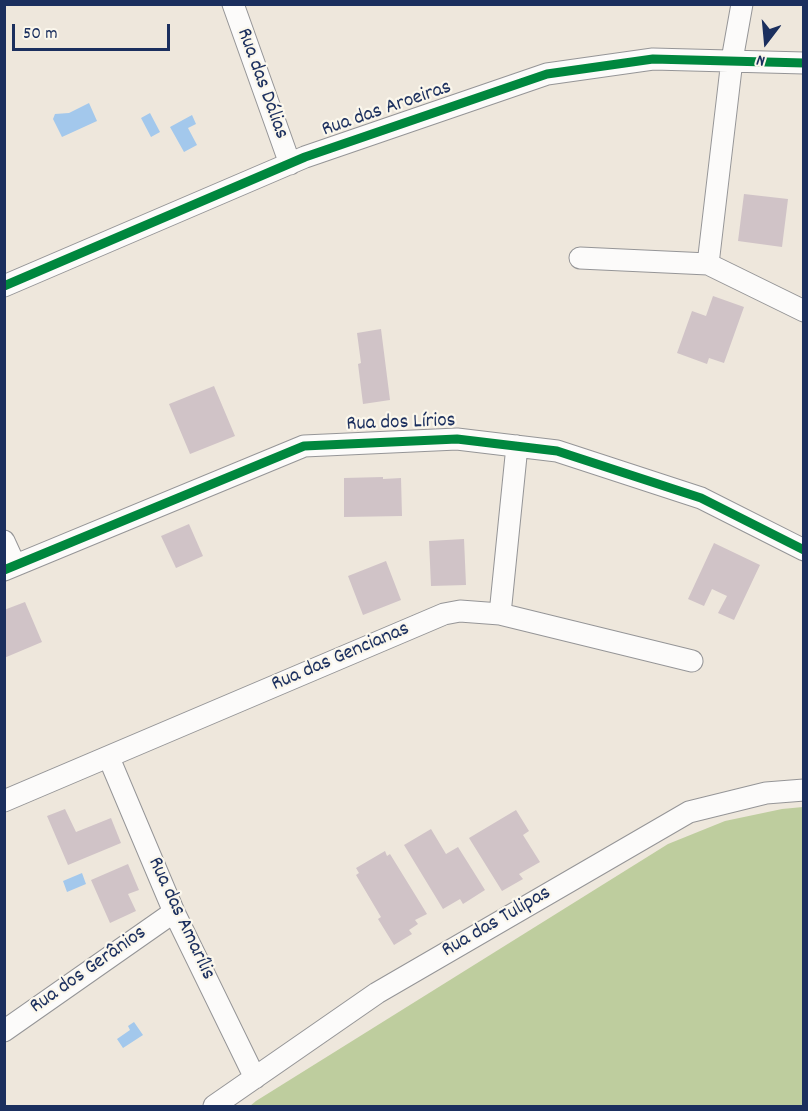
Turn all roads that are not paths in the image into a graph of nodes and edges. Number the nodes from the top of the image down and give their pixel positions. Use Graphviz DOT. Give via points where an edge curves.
graph roads {
  1 [pos="233,4"];
  2 [pos="742,4"];
  3 [pos="732,60"];
  4 [pos="804,63"];
  5 [pos="290,164"];
  6 [pos="580,258"];
  7 [pos="708,264"];
  8 [pos="4,286"];
  9 [pos="804,311"];
  10 [pos="517,446"];
  11 [pos="4,541"];
  12 [pos="804,550"];
  13 [pos="10,568"];
  14 [pos="500,614"];
  15 [pos="692,661"];
  16 [pos="109,758"];
  17 [pos="804,790"];
  18 [pos="4,801"];
  19 [pos="174,912"];
  20 [pos="4,1031"];
  21 [pos="255,1078"];
  22 [pos="214,1107"];
  1 -- 5 [label="street, Rua das Dálias"];
  2 -- 3 [label="street"];
  3 -- 4 [label="street, Rua das Aroeiras"];
  3 -- 5 [label="street, Rua das Aroeiras" via="653,59 547,74"];
  3 -- 7 [label="street"];
  5 -- 8 [label="street, Rua das Aroeiras"];
  6 -- 7 [label="street"];
  7 -- 9 [label="street"];
  10 -- 12 [label="street, Rua dos Lírios" via="557,451 700,498"];
  10 -- 13 [label="street, Rua dos Lírios" via="457,439 304,446"];
  10 -- 14 [label="street"];
  11 -- 13 [label="street"];
  14 -- 15 [label="street, Rua das Gencianas"];
  14 -- 16 [label="street, Rua das Gencianas" via="444,614"];
  16 -- 18 [label="street, Rua das Gencianas"];
  16 -- 19 [label="street, Rua das Amarílis"];
  17 -- 21 [label="street, Rua das Tulipas" via="766,793 689,812 377,993"];
  19 -- 20 [label="street, Rua dos Gerânios"];
  19 -- 21 [label="street, Rua das Amarílis"];
  21 -- 22 [label="street, Rua das Tulipas"];
}
